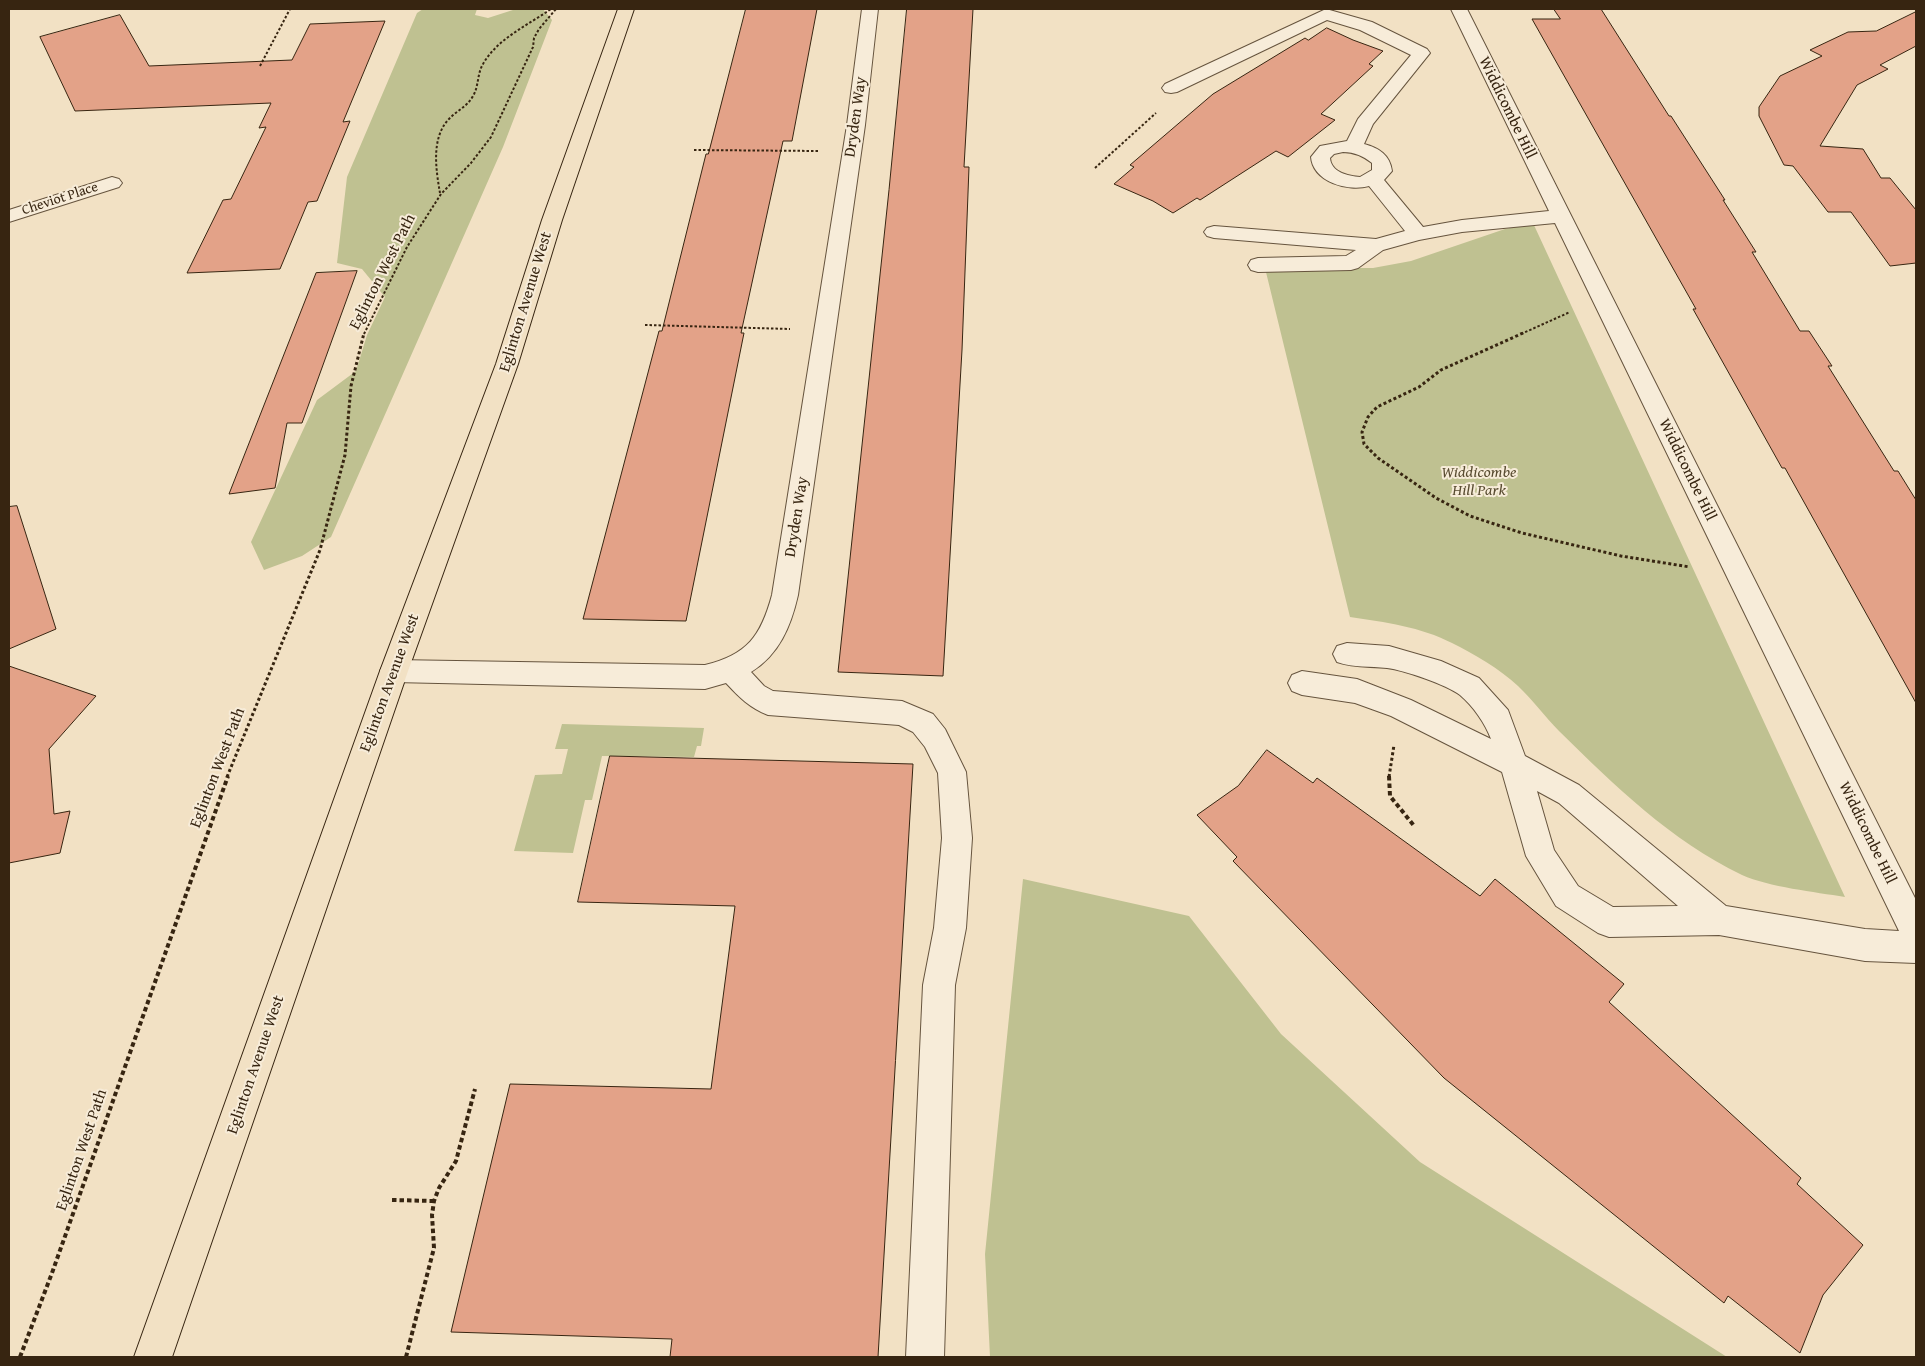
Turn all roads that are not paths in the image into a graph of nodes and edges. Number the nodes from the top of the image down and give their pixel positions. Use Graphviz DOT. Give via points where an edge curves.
graph roads {
  1 [pos="626,9"];
  2 [pos="870,9"];
  3 [pos="1458,9"];
  4 [pos="1171,88"];
  5 [pos="1353,146"];
  6 [pos="1373,179"];
  7 [pos="112,182"];
  8 [pos="9,216"];
  9 [pos="1561,216"];
  10 [pos="1214,232"];
  11 [pos="1418,234"];
  12 [pos="1376,245"];
  13 [pos="1258,264"];
  14 [pos="1347,654"];
  15 [pos="732,670"];
  16 [pos="394,671"];
  17 [pos="1302,683"];
  18 [pos="1514,764"];
  19 [pos="1719,920"];
  20 [pos="1916,932"];
  21 [pos="1916,948"];
  22 [pos="153,1357"];
  23 [pos="925,1357"];
  1 -- 16 [label="main road, Eglinton Avenue West" via="552,220 507,364"];
  2 -- 15 [label="street, Dryden Way" via="826,329 780,617 772,638 754,656"];
  3 -- 9 [label="street, Widdicombe Hill"];
  4 -- 5 [label="street" via="1326,14 1366,26 1420,53 1365,123"];
  5 -- 6 [label="street" via="1370,151 1381,161 1382,171"];
  5 -- 6 [label="street" via="1331,147 1324,151 1319,163 1323,170 1352,182"];
  6 -- 11 [label="street"];
  7 -- 8 [label="street, Cheviot Place"];
  9 -- 11 [label="street"];
  9 -- 20 [label="street, Widdicombe Hill"];
  10 -- 12 [label="street"];
  11 -- 12 [label="street"];
  12 -- 13 [label="street" via="1351,262"];
  14 -- 18 [label="street" via="1389,657 1430,669 1469,686 1498,718"];
  15 -- 16 [label="street, Dryden Way" via="705,677 681,678"];
  15 -- 23 [label="street" via="754,694 768,703 902,713 923,723 935,738 952,772 957,838 950,928 939,985"];
  16 -- 22 [label="main road, Eglinton Avenue West"];
  17 -- 18 [label="street" via="1357,691 1401,708"];
  18 -- 19 [label="street" via="1569,794"];
  18 -- 19 [label="street" via="1541,856 1568,896 1609,922"];
  19 -- 21 [label="street" via="1865,945"];
}
